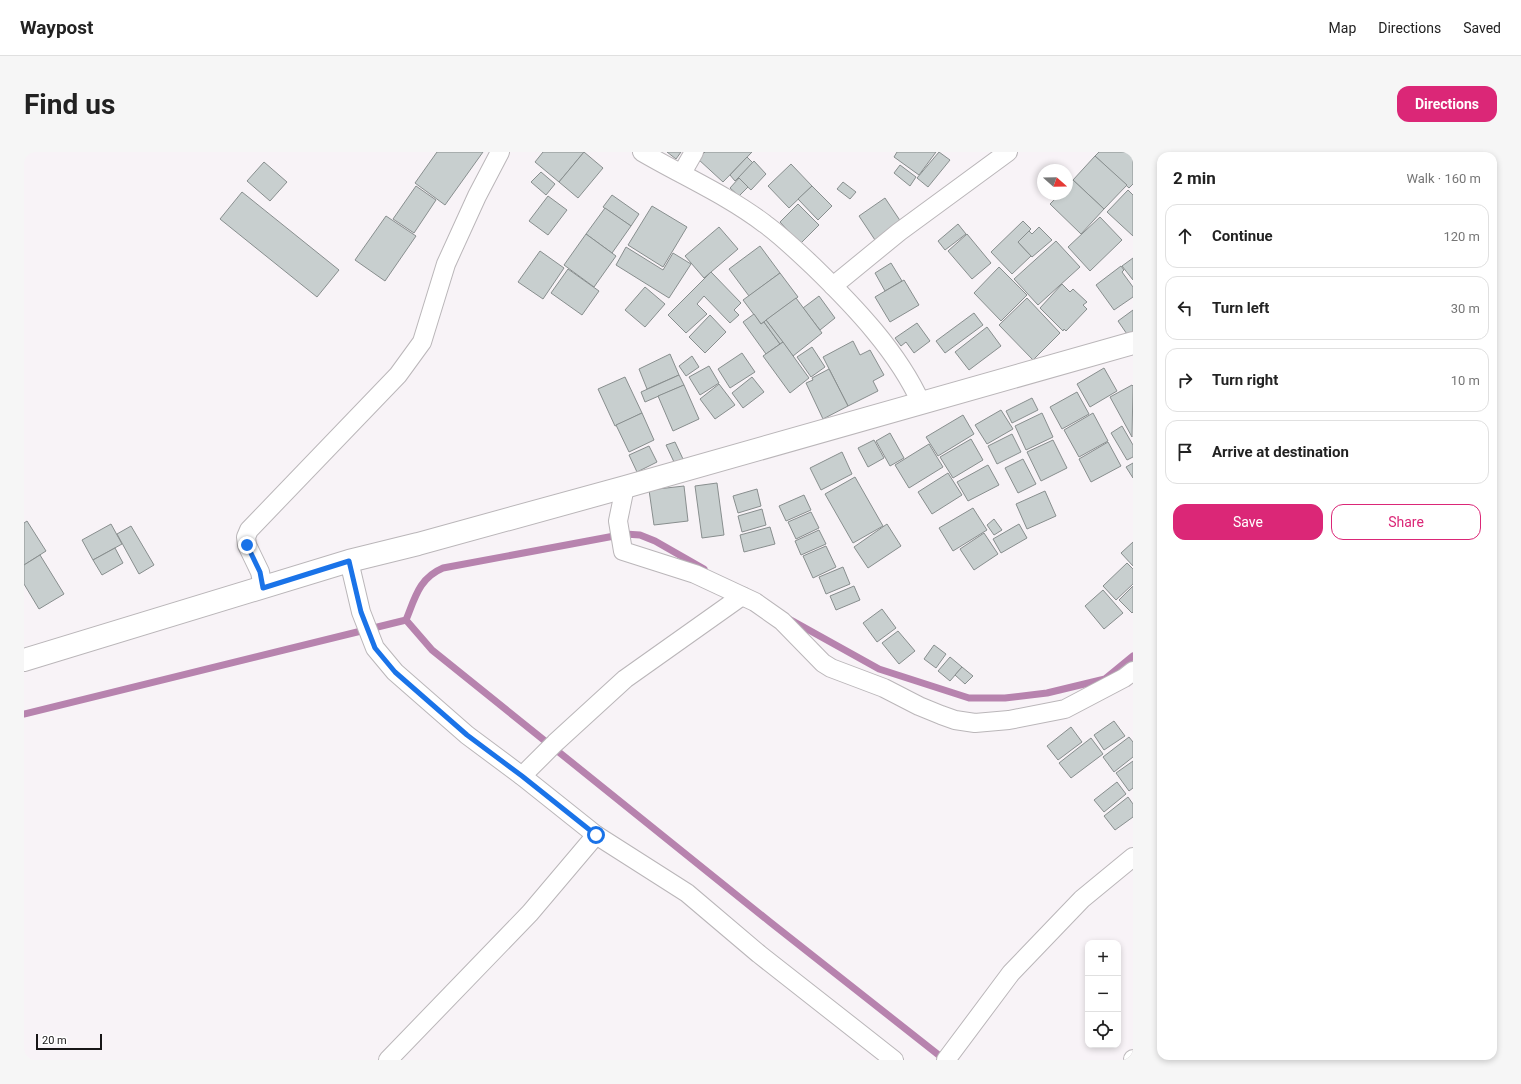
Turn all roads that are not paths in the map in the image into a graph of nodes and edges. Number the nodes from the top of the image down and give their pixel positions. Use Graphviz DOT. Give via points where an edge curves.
graph roads {
  1 [pos="500,152"];
  2 [pos="642,152"];
  3 [pos="694,152"];
  4 [pos="1008,152"];
  5 [pos="682,173"];
  6 [pos="834,286"];
  7 [pos="1133,343"];
  8 [pos="921,403"];
  9 [pos="625,487"];
  10 [pos="349,561"];
  11 [pos="263,588"];
  12 [pos="742,596"];
  13 [pos="24,660"];
  14 [pos="1133,671"];
  15 [pos="527,771"];
  16 [pos="596,835"];
  17 [pos="1133,857"];
  18 [pos="951,1054"];
  19 [pos="388,1060"];
  20 [pos="894,1060"];
  1 -- 11 [label="street" via="476,196 446,264 422,342 398,375 249,530 246,537 247,545 260,572"];
  2 -- 5 [label="street"];
  3 -- 5 [label="street"];
  4 -- 6 [label="street" via="899,232"];
  5 -- 6 [label="street" via="765,223"];
  6 -- 8 [label="street" via="895,358"];
  7 -- 8 [label="street"];
  8 -- 9 [label="street"];
  9 -- 10 [label="street"];
  9 -- 12 [label="street" via="618,521 623,551 695,574"];
  10 -- 11 [label="street"];
  10 -- 15 [label="street" via="361,612 375,648 395,672 467,735"];
  11 -- 13 [label="street"];
  12 -- 14 [label="street" via="782,621 823,664 955,720 975,723 1009,720 1065,709"];
  12 -- 15 [label="street" via="625,679"];
  15 -- 16 [label="street"];
  16 -- 19 [label="street" via="530,913"];
  16 -- 20 [label="street" via="687,893 759,954"];
  17 -- 18 [label="street" via="1082,899 1011,973"];
}
